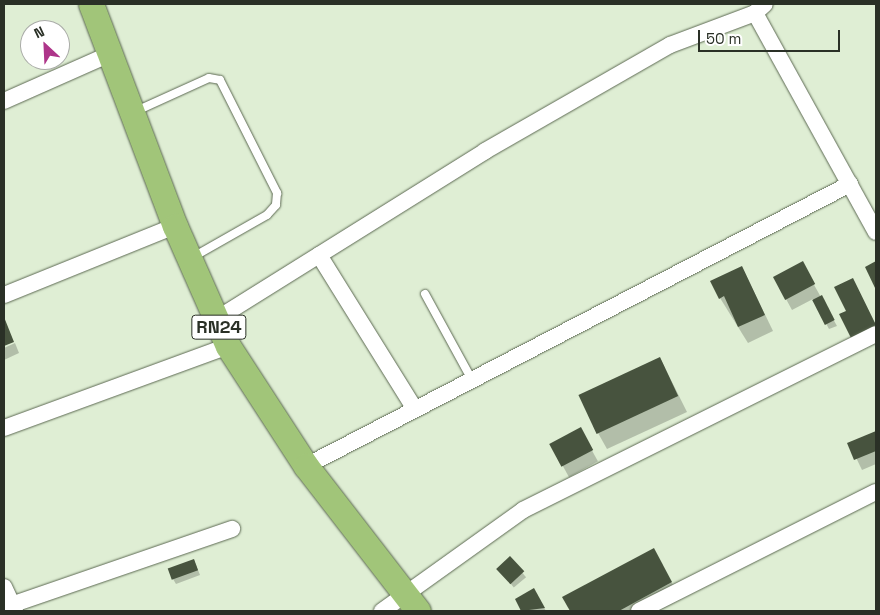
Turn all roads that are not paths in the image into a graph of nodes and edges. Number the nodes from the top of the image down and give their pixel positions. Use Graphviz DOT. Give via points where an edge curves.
graph roads {
  1 [pos="91,4"];
  2 [pos="760,8"];
  3 [pos="110,54"];
  4 [pos="4,101"];
  5 [pos="132,113"];
  6 [pos="850,184"];
  7 [pos="872,214"];
  8 [pos="175,226"];
  9 [pos="876,232"];
  10 [pos="319,255"];
  11 [pos="190,259"];
  12 [pos="425,294"];
  13 [pos="4,295"];
  14 [pos="215,320"];
  15 [pos="876,334"];
  16 [pos="228,346"];
  17 [pos="472,380"];
  18 [pos="415,410"];
  19 [pos="4,428"];
  20 [pos="306,466"];
  21 [pos="876,492"];
  22 [pos="232,529"];
  23 [pos="4,587"];
  24 [pos="411,604"];
  25 [pos="13,608"];
  26 [pos="382,611"];
  27 [pos="640,611"];
  1 -- 3 [label="main road, RN24"];
  2 -- 6 [label="street"];
  2 -- 10 [label="street" via="670,45 485,151"];
  3 -- 4 [label="street"];
  3 -- 5 [label="main road, RN24"];
  5 -- 8 [label="main road, RN24"];
  5 -- 11 [label="lane" via="209,78 220,80 277,193 276,206 267,215"];
  6 -- 7 [label="street"];
  6 -- 17 [label="street"];
  7 -- 9 [label="street"];
  8 -- 11 [label="main road, RN24"];
  8 -- 13 [label="street"];
  10 -- 14 [label="street"];
  10 -- 18 [label="street"];
  11 -- 14 [label="main road, RN24"];
  12 -- 17 [label="lane"];
  14 -- 16 [label="main road, RN24"];
  15 -- 24 [label="street" via="524,510"];
  16 -- 19 [label="street"];
  16 -- 20 [label="main road, RN24"];
  17 -- 18 [label="street"];
  18 -- 20 [label="street"];
  20 -- 24 [label="main road, RN24"];
  21 -- 27 [label="street"];
  22 -- 25 [label="street"];
  23 -- 25 [label="street"];
  24 -- 26 [label="street"];
}
